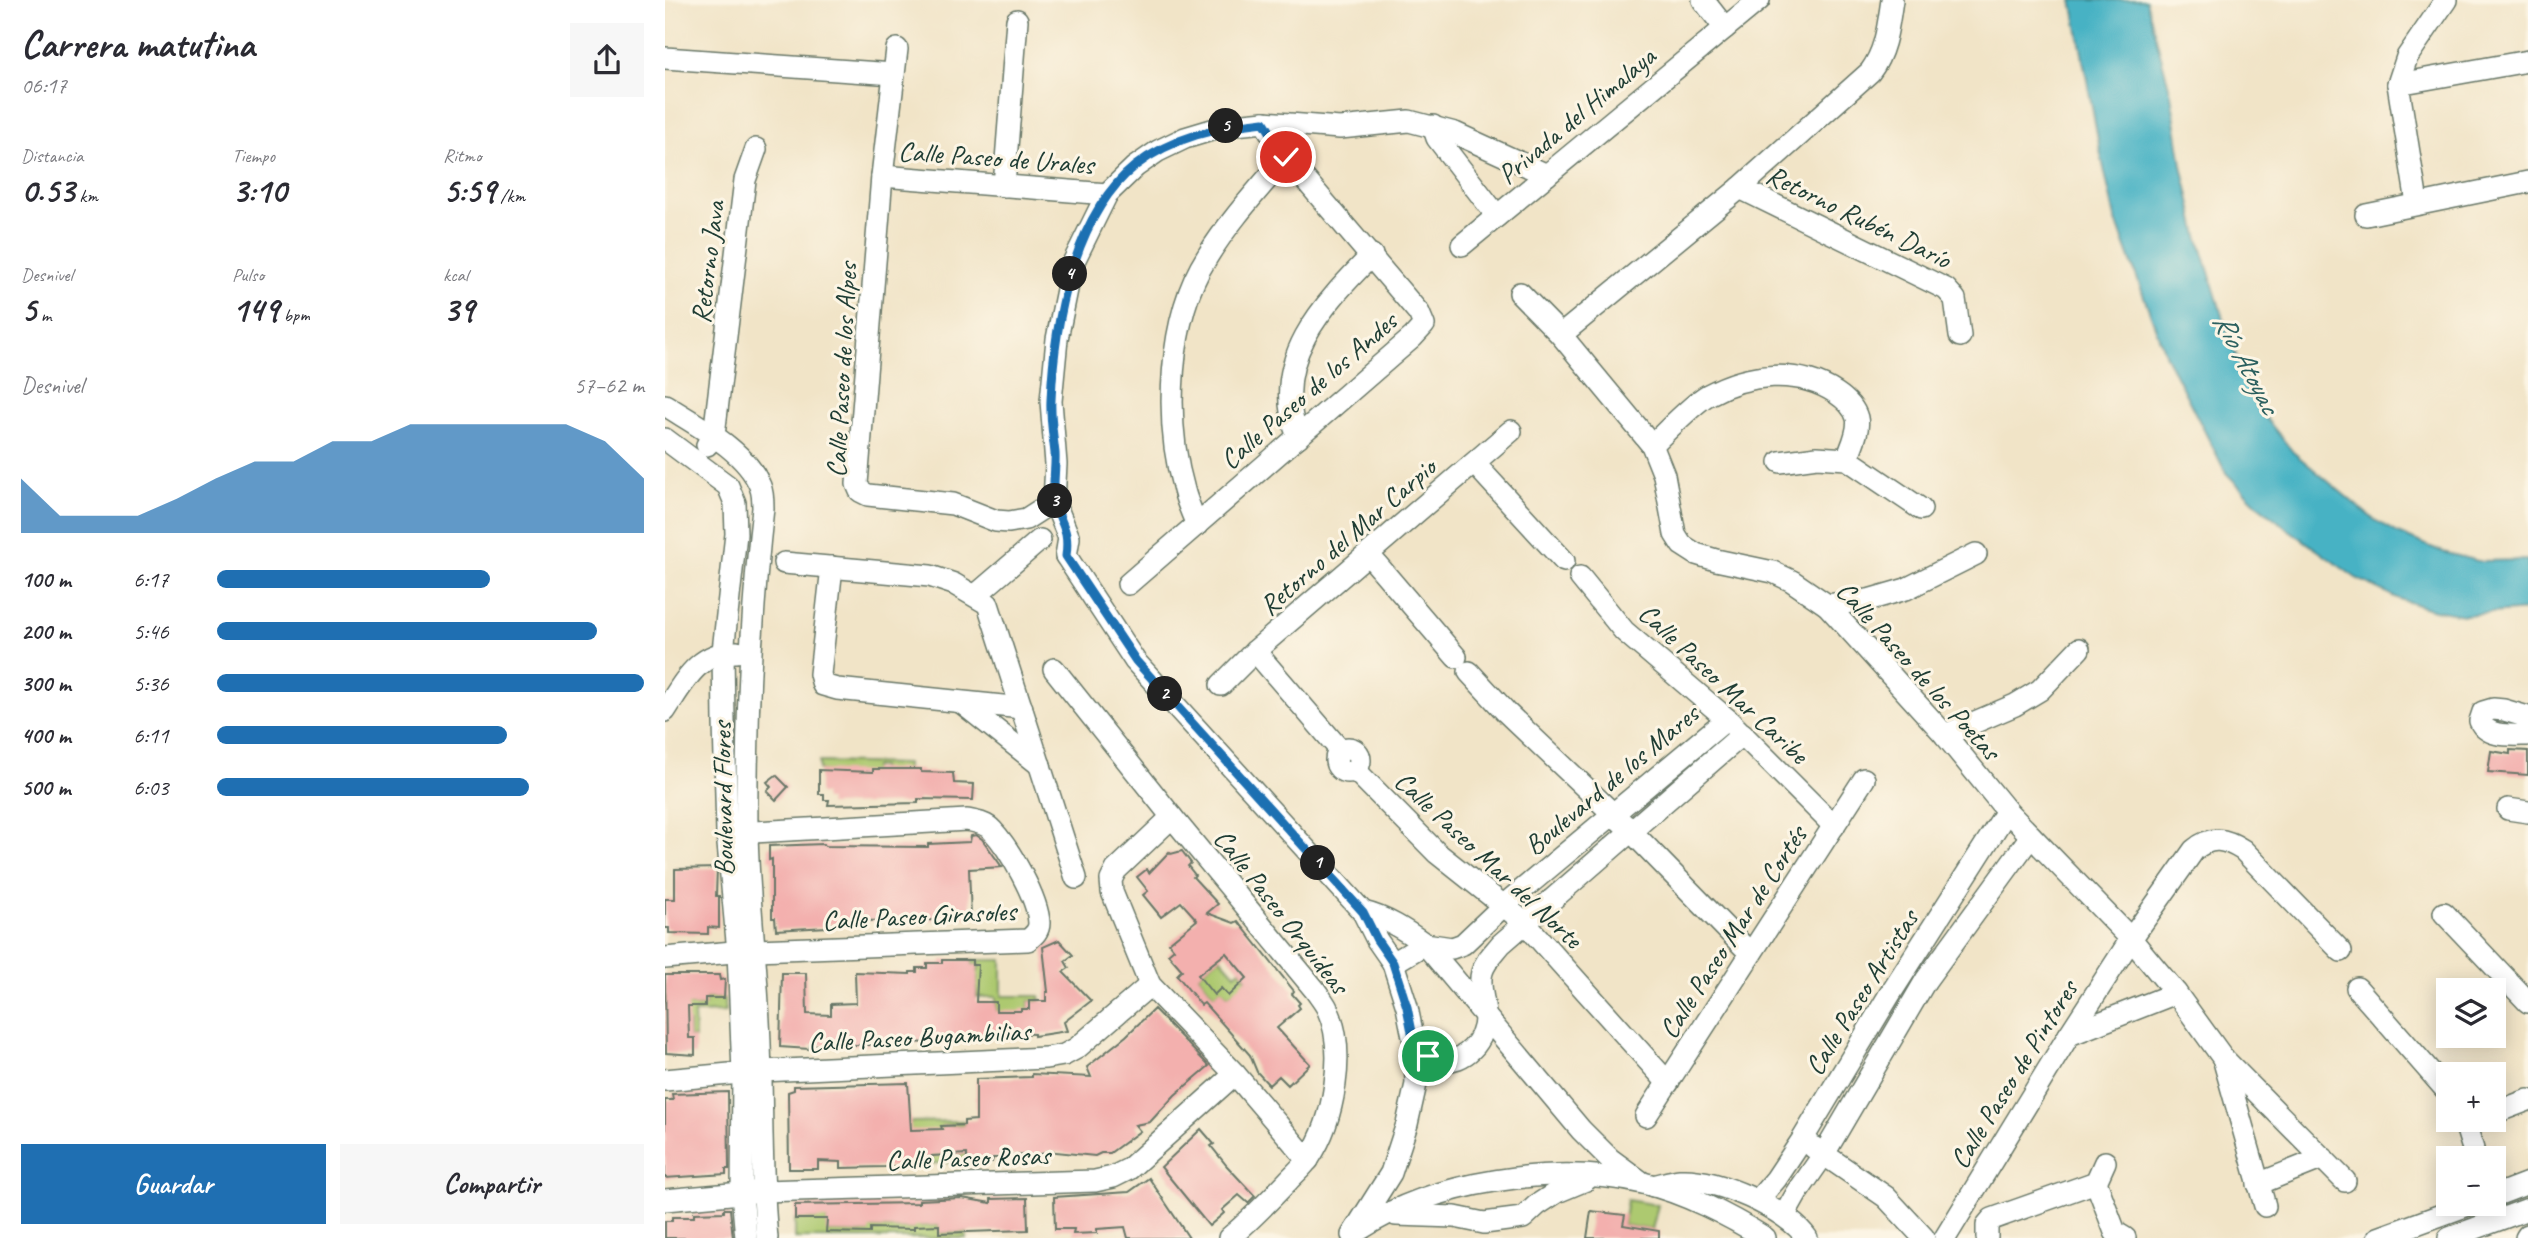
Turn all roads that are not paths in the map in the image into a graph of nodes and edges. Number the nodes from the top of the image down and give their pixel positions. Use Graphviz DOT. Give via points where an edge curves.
graph roads {
  1 [pos="1703,0"];
  2 [pos="1759,0"];
  3 [pos="1892,0"];
  4 [pos="2446,0"];
  5 [pos="1017,20"];
  6 [pos="1725,28"];
  7 [pos="897,49"];
  8 [pos="665,58"];
  9 [pos="2528,61"];
  10 [pos="894,74"];
  11 [pos="2398,84"];
  12 [pos="1264,122"];
  13 [pos="1433,126"];
  14 [pos="756,149"];
  15 [pos="1286,157"];
  16 [pos="1547,175"];
  17 [pos="882,176"];
  18 [pos="2528,182"];
  19 [pos="1004,186"];
  20 [pos="1740,188"];
  21 [pos="1107,194"];
  22 [pos="2417,203"];
  23 [pos="2366,215"];
  24 [pos="1497,216"];
  25 [pos="1462,245"];
  26 [pos="1371,255"];
  27 [pos="1520,293"];
  28 [pos="1561,335"];
  29 [pos="1960,336"];
  30 [pos="665,405"];
  31 [pos="687,420"];
  32 [pos="1511,431"];
  33 [pos="714,435"];
  34 [pos="1298,437"];
  35 [pos="667,444"];
  36 [pos="1652,445"];
  37 [pos="1847,459"];
  38 [pos="696,461"];
  39 [pos="1780,462"];
  40 [pos="1475,464"];
  41 [pos="1055,500"];
  42 [pos="1920,509"];
  43 [pos="1026,519"];
  44 [pos="1197,525"];
  45 [pos="736,534"];
  46 [pos="760,536"];
  47 [pos="1052,549"];
  48 [pos="1976,554"];
  49 [pos="1369,555"];
  50 [pos="784,563"];
  51 [pos="832,567"];
  52 [pos="1128,584"];
  53 [pos="982,600"];
  54 [pos="1827,605"];
  55 [pos="2079,649"];
  56 [pos="723,651"];
  57 [pos="1255,652"];
  58 [pos="752,658"];
  59 [pos="1054,668"];
  60 [pos="1221,685"];
  61 [pos="961,702"];
  62 [pos="1022,708"];
  63 [pos="665,711"];
  64 [pos="2528,717"];
  65 [pos="1727,719"];
  66 [pos="1742,734"];
  67 [pos="1945,735"];
  68 [pos="2528,735"];
  69 [pos="1040,765"];
  70 [pos="1864,779"];
  71 [pos="2007,811"];
  72 [pos="1612,814"];
  73 [pos="1172,817"];
  74 [pos="1835,826"];
  75 [pos="1630,830"];
  76 [pos="737,834"];
  77 [pos="2031,836"];
  78 [pos="1076,878"];
  79 [pos="1504,905"];
  80 [pos="1363,912"];
  81 [pos="2444,913"];
  82 [pos="1524,922"];
  83 [pos="2131,939"];
  84 [pos="1425,944"];
  85 [pos="747,951"];
  86 [pos="2341,951"];
  87 [pos="1750,953"];
  88 [pos="665,958"];
  89 [pos="1393,963"];
  90 [pos="1909,968"];
  91 [pos="1926,980"];
  92 [pos="1150,985"];
  93 [pos="2357,988"];
  94 [pos="2176,993"];
  95 [pos="1890,994"];
  96 [pos="2528,1002"];
  97 [pos="1910,1007"];
  98 [pos="1485,1018"];
  99 [pos="2069,1035"];
  100 [pos="1415,1047"];
  101 [pos="2223,1058"];
  102 [pos="752,1072"];
  103 [pos="1235,1074"];
  104 [pos="2436,1075"];
  105 [pos="665,1080"];
  106 [pos="1668,1083"];
  107 [pos="2528,1100"];
  108 [pos="2506,1108"];
  109 [pos="1646,1116"];
  110 [pos="1802,1140"];
  111 [pos="1824,1154"];
  112 [pos="2323,1158"];
  113 [pos="1308,1160"];
  114 [pos="2105,1162"];
  115 [pos="1595,1177"];
  116 [pos="2345,1181"];
  117 [pos="2095,1182"];
  118 [pos="2528,1183"];
  119 [pos="1647,1184"];
  120 [pos="2258,1184"];
  121 [pos="2506,1191"];
  122 [pos="752,1192"];
  123 [pos="665,1200"];
  124 [pos="1758,1200"];
  125 [pos="2265,1206"];
  126 [pos="2528,1209"];
  127 [pos="1380,1216"];
  128 [pos="1784,1216"];
  129 [pos="2438,1216"];
  130 [pos="1521,1228"];
  131 [pos="1488,1230"];
  132 [pos="1349,1236"];
  133 [pos="2112,1236"];
  134 [pos="746,1238"];
  135 [pos="767,1238"];
  136 [pos="1229,1238"];
  137 [pos="1765,1238"];
  138 [pos="1807,1238"];
  139 [pos="1924,1238"];
  140 [pos="1945,1238"];
  141 [pos="1987,1238"];
  142 [pos="2378,1238"];
  143 [pos="2449,1238"];
  1 -- 6 [label="street"];
  2 -- 6 [label="street, Privada del Himalaya"];
  3 -- 20 [label="street, Retorno Rubén Darío" via="1885,43 1870,72"];
  4 -- 11 [label="street" via="2407,57"];
  5 -- 19 [label="street"];
  6 -- 16 [label="street, Privada del Himalaya"];
  7 -- 10 [label="street, Calle Paseo de los Alpes"];
  8 -- 10 [label="street"];
  9 -- 11 [label="street"];
  10 -- 17 [label="street, Calle Paseo de los Alpes"];
  11 -- 22 [label="street"];
  12 -- 13 [label="street" via="1341,128 1409,121"];
  12 -- 15 [label="street, Calle Paseo de los Andes"];
  12 -- 21 [label="street" via="1225,126 1185,138 1135,167"];
  13 -- 16 [label="street"];
  13 -- 24 [label="street" via="1437,138"];
  14 -- 33 [label="street, Retorno Java" via="745,180"];
  15 -- 26 [label="street, Calle Paseo de los Andes"];
  15 -- 44 [label="street" via="1206,258 1184,313 1174,364 1172,408 1176,454"];
  16 -- 24 [label="street, Privada del Himalaya"];
  17 -- 19 [label="street, Calle Paseo de Urales"];
  17 -- 43 [label="street, Calle Paseo de los Alpes" via="857,484 868,495 953,504 996,521"];
  18 -- 22 [label="street"];
  19 -- 21 [label="street, Calle Paseo de Urales"];
  20 -- 28 [label="street, Retorno Rubén Darío"];
  20 -- 29 [label="street, Retorno Rubén Darío" via="1946,289 1955,299"];
  21 -- 41 [label="street" via="1072,265 1057,339 1051,401"];
  22 -- 23 [label="street"];
  24 -- 25 [label="street, Privada del Himalaya"];
  26 -- 34 [label="street" via="1332,295 1302,343 1290,383"];
  26 -- 34 [label="street, Calle Paseo de los Andes" via="1419,313 1423,325"];
  27 -- 28 [label="street, Calle Paseo de los Poetas"];
  28 -- 36 [label="street, Calle Paseo de los Poetas"];
  30 -- 31 [label="street, Boulevard Flores"];
  31 -- 33 [label="street, Boulevard Flores"];
  31 -- 35 [label="street"];
  32 -- 40 [label="street, Retorno del Mar Carpio"];
  33 -- 38 [label="street, Retorno Java"];
  33 -- 46 [label="street, Boulevard Flores" via="752,471 761,488"];
  34 -- 44 [label="street, Calle Paseo de los Andes"];
  35 -- 38 [label="street, Boulevard Flores"];
  36 -- 37 [label="street" via="1707,395 1748,380 1787,375 1821,383 1847,400 1857,418"];
  36 -- 54 [label="street, Calle Paseo de los Poetas" via="1664,475 1675,534 1682,544 1696,554 1773,572"];
  37 -- 39 [label="street"];
  37 -- 42 [label="street"];
  38 -- 45 [label="street, Boulevard Flores" via="728,486 735,503"];
  40 -- 49 [label="street, Retorno del Mar Carpio"];
  40 -- 65 [label="street, Calle Paseo Mar Caribe" via="1564,561 1564,577 1580,577 1624,631"];
  41 -- 43 [label="street"];
  41 -- 47 [label="street" via="1069,538"];
  43 -- 47 [label="street"];
  44 -- 52 [label="street, Calle Paseo de los Andes"];
  45 -- 46 [label="street"];
  45 -- 56 [label="street, Boulevard Flores"];
  46 -- 58 [label="street, Boulevard Flores"];
  47 -- 53 [label="street"];
  47 -- 80 [label="street" via="1136,661"];
  48 -- 54 [label="street" via="1906,589"];
  49 -- 57 [label="street, Retorno del Mar Carpio"];
  49 -- 72 [label="street" via="1506,712"];
  50 -- 51 [label="street"];
  51 -- 53 [label="street" via="930,576"];
  51 -- 61 [label="street" via="820,674 823,685"];
  53 -- 62 [label="street"];
  54 -- 67 [label="street, Calle Paseo de los Poetas"];
  55 -- 67 [label="street" via="2040,690"];
  56 -- 58 [label="street"];
  56 -- 63 [label="street" via="693,668"];
  56 -- 76 [label="street, Boulevard Flores"];
  57 -- 60 [label="street, Retorno del Mar Carpio"];
  57 -- 79 [label="street, Calle Paseo Mar del Norte" via="1341,751 1336,757 1341,770 1355,770 1437,853"];
  58 -- 76 [label="street, Boulevard Flores"];
  59 -- 73 [label="street, Calle Paseo Orquídeas"];
  61 -- 62 [label="street"];
  61 -- 69 [label="street"];
  62 -- 69 [label="street"];
  64 -- 68 [label="street" via="2493,709 2483,712 2480,721 2493,733"];
  65 -- 66 [label="street, Calle Paseo Mar Caribe"];
  65 -- 72 [label="street, Boulevard de los Mares"];
  66 -- 74 [label="street, Calle Paseo Mar Caribe"];
  66 -- 75 [label="street, Boulevard de los Mares"];
  67 -- 71 [label="street, Calle Paseo de los Poetas"];
  69 -- 78 [label="street"];
  70 -- 74 [label="street, Calle Paseo Mar de Cortés"];
  71 -- 77 [label="street, Calle Paseo de los Poetas"];
  71 -- 90 [label="street, Calle Paseo Artistas"];
  72 -- 75 [label="street"];
  72 -- 79 [label="street, Boulevard de los Mares"];
  73 -- 92 [label="street" via="1111,880"];
  73 -- 113 [label="street, Calle Paseo Orquídeas" via="1328,1010 1336,1041 1333,1102"];
  74 -- 87 [label="street, Calle Paseo Mar de Cortés"];
  75 -- 82 [label="street, Boulevard de los Mares"];
  75 -- 87 [label="street"];
  76 -- 85 [label="street, Boulevard Flores"];
  76 -- 85 [label="street, Calle Paseo Girasoles" via="981,822 991,828 1028,884 1039,923 1028,940"];
  77 -- 83 [label="street, Calle Paseo de los Poetas"];
  77 -- 91 [label="street, Calle Paseo Artistas"];
  79 -- 82 [label="street, Calle Paseo Mar del Norte"];
  79 -- 84 [label="street, Boulevard de los Mares" via="1463,944"];
  80 -- 84 [label="street" via="1396,924"];
  80 -- 89 [label="street"];
  81 -- 96 [label="street"];
  82 -- 98 [label="street, Boulevard de los Mares" via="1500,944 1482,972"];
  82 -- 106 [label="street, Calle Paseo Mar del Norte"];
  83 -- 86 [label="street, Calle Paseo de Pintores" via="2194,850 2214,839 2243,850"];
  83 -- 94 [label="street, Calle Paseo de los Poetas"];
  83 -- 99 [label="street, Calle Paseo de Pintores"];
  84 -- 89 [label="street"];
  84 -- 98 [label="street"];
  85 -- 88 [label="street"];
  85 -- 102 [label="street, Boulevard Flores"];
  87 -- 106 [label="street, Calle Paseo Mar de Cortés"];
  89 -- 100 [label="street"];
  90 -- 91 [label="street"];
  90 -- 95 [label="street, Calle Paseo Artistas"];
  91 -- 97 [label="street, Calle Paseo Artistas"];
  92 -- 102 [label="street, Calle Paseo Bugambilias" via="1064,1055"];
  92 -- 103 [label="street"];
  93 -- 104 [label="street"];
  94 -- 99 [label="street"];
  94 -- 101 [label="street, Calle Paseo de los Poetas"];
  95 -- 97 [label="street"];
  95 -- 110 [label="street, Calle Paseo Artistas"];
  97 -- 111 [label="street, Calle Paseo Artistas"];
  98 -- 100 [label="street" via="1480,1039 1460,1057 1440,1060"];
  98 -- 119 [label="street" via="1581,1130 1610,1159"];
  99 -- 140 [label="street, Calle Paseo de Pintores"];
  100 -- 132 [label="street" via="1416,1084 1391,1173"];
  101 -- 112 [label="street"];
  101 -- 120 [label="street"];
  102 -- 105 [label="street, Calle Paseo Bugambilias"];
  102 -- 122 [label="street, Boulevard Flores"];
  103 -- 113 [label="street"];
  103 -- 122 [label="street, Calle Paseo Rosas" via="1129,1169 1112,1177"];
  106 -- 109 [label="street, Calle Paseo Mar de Cortés"];
  107 -- 108 [label="street"];
  110 -- 111 [label="street"];
  110 -- 124 [label="street, Calle Paseo Artistas"];
  111 -- 128 [label="street, Calle Paseo Artistas"];
  111 -- 139 [label="street" via="1886,1197"];
  112 -- 116 [label="street"];
  112 -- 120 [label="street"];
  113 -- 136 [label="street, Calle Paseo Orquídeas"];
  114 -- 117 [label="street"];
  115 -- 119 [label="street"];
  115 -- 127 [label="street" via="1493,1180 1434,1195"];
  115 -- 130 [label="street" via="1537,1205"];
  117 -- 133 [label="street"];
  117 -- 141 [label="street" via="1992,1219"];
  118 -- 121 [label="street"];
  119 -- 124 [label="street" via="1702,1183"];
  119 -- 137 [label="street" via="1713,1209"];
  120 -- 125 [label="street"];
  122 -- 123 [label="street, Calle Paseo Rosas"];
  122 -- 134 [label="street, Boulevard Flores"];
  122 -- 135 [label="street, Boulevard Flores"];
  124 -- 128 [label="street"];
  126 -- 143 [label="street"];
  127 -- 131 [label="street" via="1455,1217"];
  127 -- 132 [label="street"];
  128 -- 138 [label="street"];
  129 -- 142 [label="street"];
  130 -- 131 [label="street"];
}
